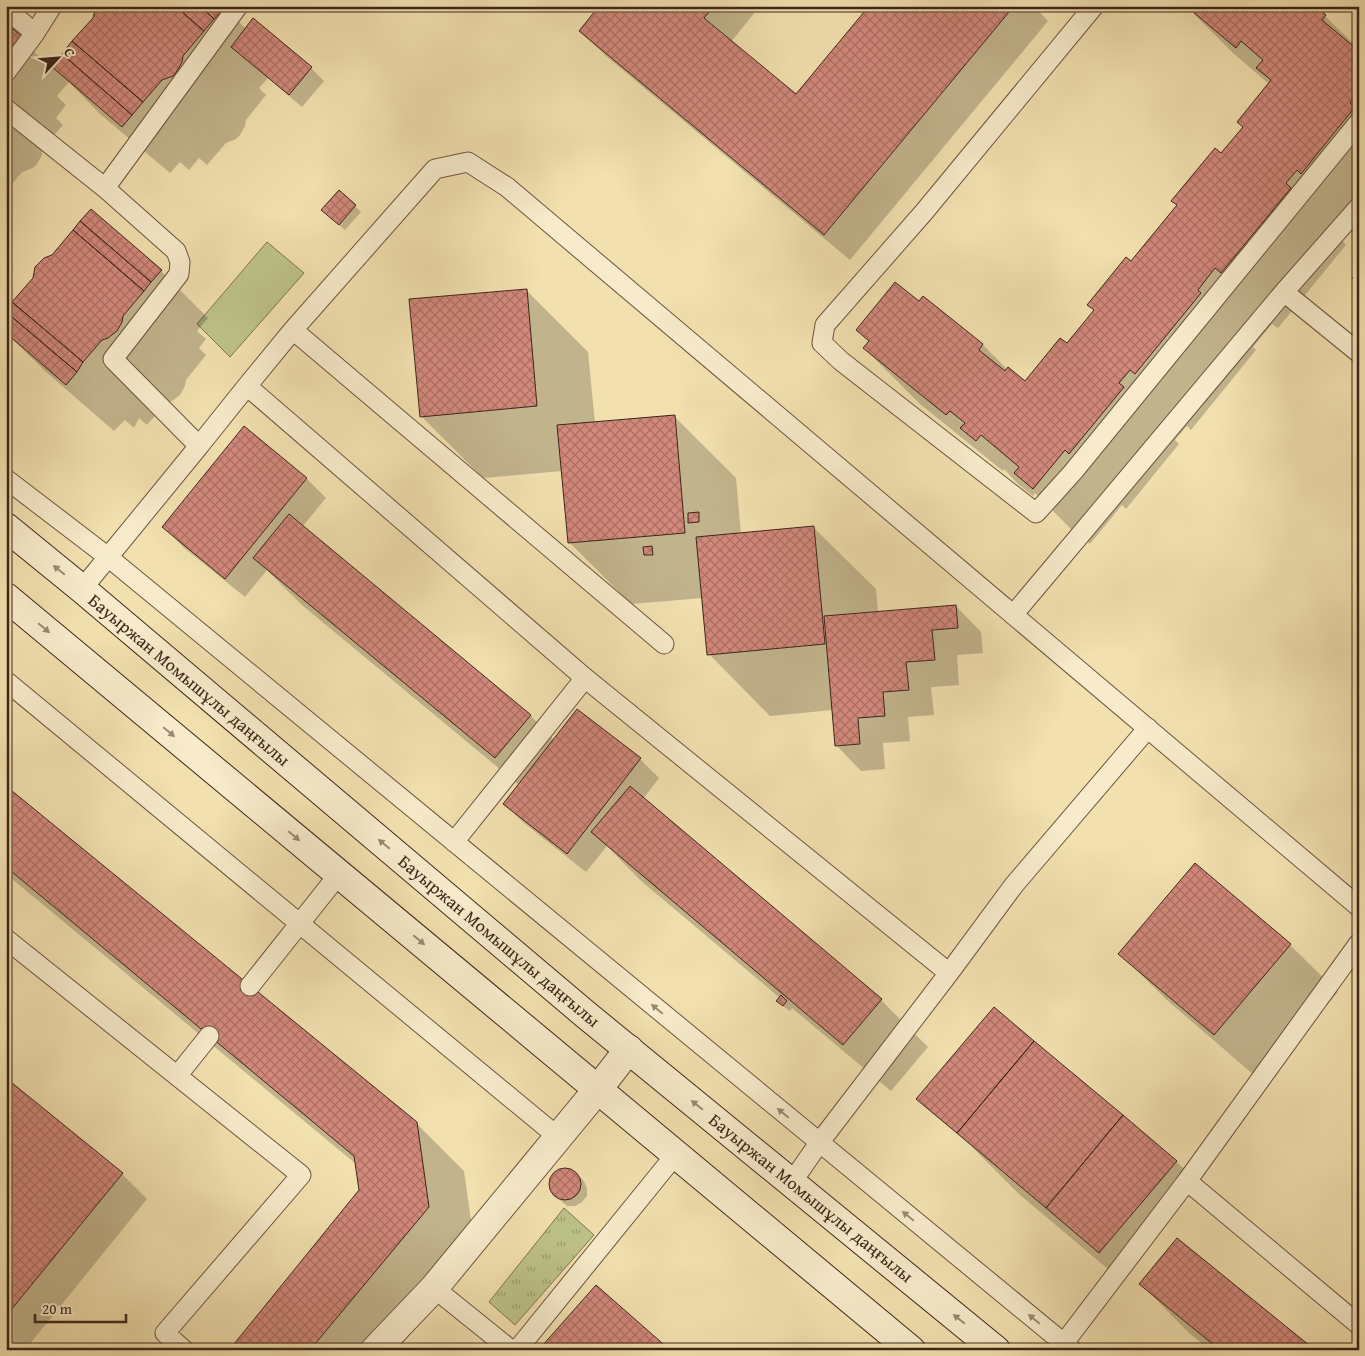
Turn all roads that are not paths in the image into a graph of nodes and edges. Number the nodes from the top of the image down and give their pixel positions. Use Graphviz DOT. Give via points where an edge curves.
graph roads {
  1 [pos="52,6"];
  2 [pos="238,6"];
  3 [pos="1094,6"];
  4 [pos="6,8"];
  5 [pos="35,33"];
  6 [pos="6,72"];
  7 [pos="6,109"];
  8 [pos="1359,122"];
  9 [pos="105,188"];
  10 [pos="1359,207"];
  11 [pos="1284,292"];
  12 [pos="293,330"];
  13 [pos="1359,352"];
  14 [pos="247,386"];
  15 [pos="200,446"];
  16 [pos="6,479"];
  17 [pos="6,526"];
  18 [pos="108,557"];
  19 [pos="82,588"];
  20 [pos="6,597"];
  21 [pos="1013,614"];
  22 [pos="664,644"];
  23 [pos="585,678"];
  24 [pos="6,682"];
  25 [pos="1148,728"];
  26 [pos="454,842"];
  27 [pos="339,874"];
  28 [pos="1359,907"];
  29 [pos="300,924"];
  30 [pos="6,939"];
  31 [pos="1359,943"];
  32 [pos="949,973"];
  33 [pos="250,986"];
  34 [pos="209,1036"];
  35 [pos="629,1050"];
  36 [pos="177,1076"];
  37 [pos="598,1090"];
  38 [pos="558,1137"];
  39 [pos="820,1143"];
  40 [pos="676,1154"];
  41 [pos="1187,1181"];
  42 [pos="792,1182"];
  43 [pos="434,1288"];
  44 [pos="1359,1325"];
  45 [pos="1068,1346"];
  46 [pos="184,1350"];
  47 [pos="375,1350"];
  48 [pos="512,1350"];
  49 [pos="517,1350"];
  50 [pos="911,1350"];
  51 [pos="996,1350"];
  1 -- 5 [label="lane"];
  2 -- 9 [label="lane"];
  3 -- 8 [label="lane" via="924,212 824,325 822,343 841,361 1036,513"];
  4 -- 5 [label="lane"];
  5 -- 6 [label="lane"];
  7 -- 9 [label="lane"];
  9 -- 15 [label="lane" via="176,251 180,262 179,274 113,359"];
  10 -- 11 [label="lane"];
  11 -- 13 [label="lane"];
  11 -- 21 [label="lane"];
  12 -- 14 [label="lane"];
  12 -- 21 [label="lane" via="436,169 468,162 507,187"];
  12 -- 22 [label="lane"];
  14 -- 15 [label="lane"];
  14 -- 23 [label="lane"];
  15 -- 18 [label="lane"];
  16 -- 18 [label="lane"];
  19 -- 17 [label="main road, Бауыржан Момышұлы даңғылы, one-way"];
  18 -- 19 [label="lane"];
  18 -- 26 [label="lane"];
  35 -- 19 [label="main road, Бауыржан Момышұлы даңғылы, one-way"];
  20 -- 27 [label="main road, one-way"];
  21 -- 25 [label="lane"];
  23 -- 26 [label="lane"];
  23 -- 32 [label="lane"];
  24 -- 29 [label="lane"];
  25 -- 28 [label="lane"];
  25 -- 32 [label="lane" via="1014,885"];
  39 -- 26 [label="lane, one-way"];
  27 -- 29 [label="lane"];
  27 -- 37 [label="main road, one-way"];
  29 -- 33 [label="lane"];
  29 -- 38 [label="lane"];
  30 -- 36 [label="lane"];
  31 -- 41 [label="lane"];
  32 -- 39 [label="lane"];
  34 -- 36 [label="lane"];
  35 -- 37 [label="main road"];
  42 -- 35 [label="main road, Бауыржан Момышұлы даңғылы, one-way"];
  36 -- 46 [label="lane" via="301,1175 165,1333"];
  37 -- 38 [label="main road"];
  37 -- 40 [label="main road"];
  38 -- 43 [label="main road"];
  39 -- 42 [label="lane"];
  45 -- 39 [label="lane, one-way"];
  40 -- 49 [label="lane"];
  40 -- 50 [label="main road"];
  41 -- 44 [label="lane"];
  41 -- 45 [label="lane"];
  51 -- 42 [label="main road, Бауыржан Момышұлы даңғылы, one-way"];
  43 -- 47 [label="main road"];
  43 -- 48 [label="lane"];
}
